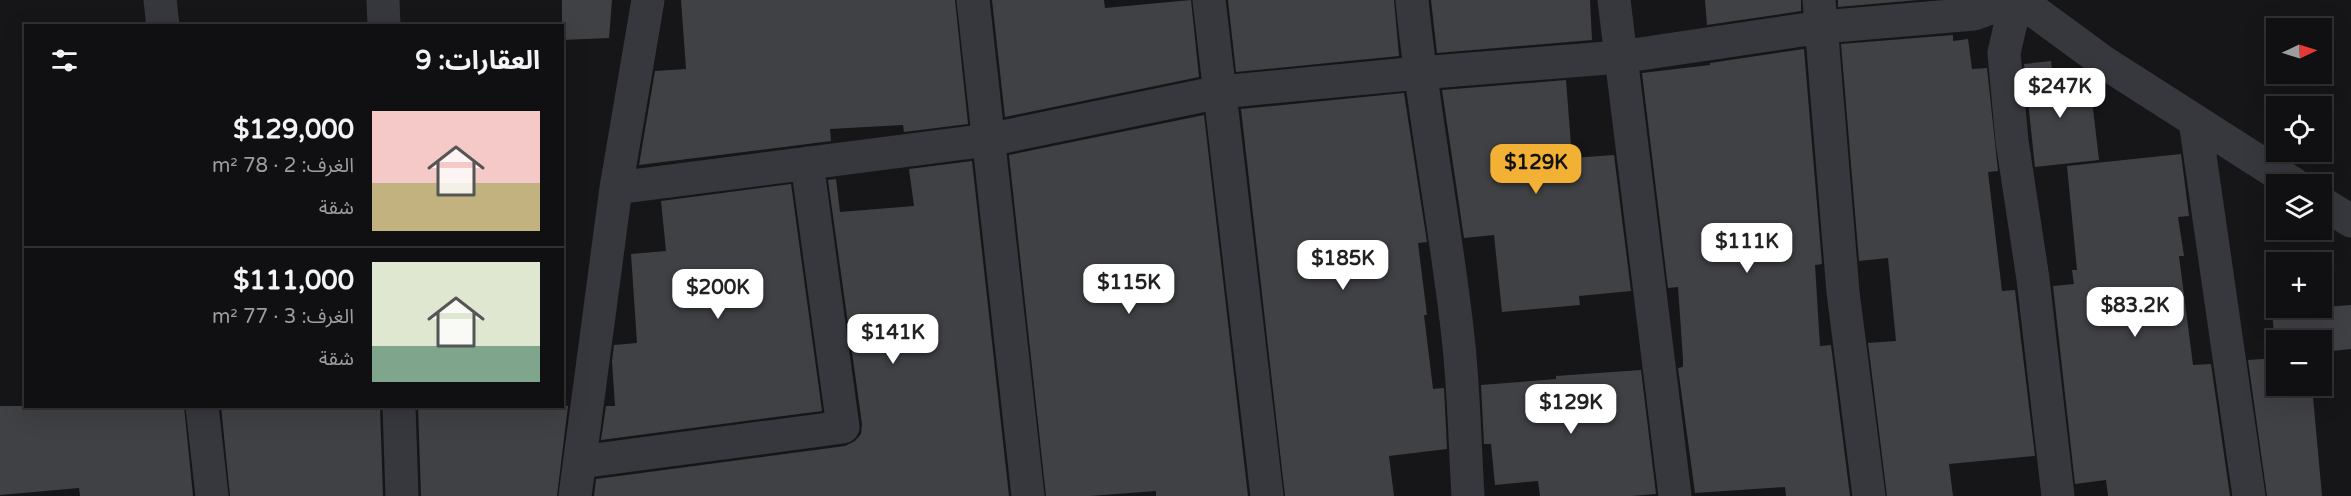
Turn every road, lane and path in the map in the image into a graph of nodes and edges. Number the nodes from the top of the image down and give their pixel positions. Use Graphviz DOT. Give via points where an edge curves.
graph roads {
  1 [pos="160,0"];
  2 [pos="383,0"];
  3 [pos="648,0"];
  4 [pos="973,0"];
  5 [pos="1209,0"];
  6 [pos="1412,0"];
  7 [pos="1614,0"];
  8 [pos="2016,0"];
  9 [pos="1820,13"];
  10 [pos="163,24"];
  11 [pos="384,24"];
  12 [pos="1620,57"];
  13 [pos="1419,73"];
  14 [pos="1220,92"];
  15 [pos="2194,121"];
  16 [pos="988,140"];
  17 [pos="807,163"];
  18 [pos="2278,174"];
  19 [pos="616,188"];
  20 [pos="2332,209"];
  21 [pos="2351,221"];
  22 [pos="202,408"];
  23 [pos="399,408"];
  24 [pos="580,462"];
  25 [pos="212,496"];
  26 [pos="402,496"];
  27 [pos="575,496"];
  28 [pos="1028,496"];
  29 [pos="1267,496"];
  30 [pos="1468,496"];
  31 [pos="1675,496"];
  32 [pos="1869,496"];
  33 [pos="2058,496"];
  34 [pos="2249,496"];
  1 -- 10 [label="street"];
  2 -- 11 [label="street"];
  3 -- 19 [label="street"];
  4 -- 16 [label="street"];
  5 -- 14 [label="street"];
  6 -- 13 [label="street"];
  7 -- 12 [label="street"];
  8 -- 9 [label="street" via="1974,14"];
  8 -- 15 [label="street"];
  8 -- 33 [label="street" via="2004,53"];
  9 -- 12 [label="street"];
  9 -- 32 [label="street" via="1843,292"];
  12 -- 13 [label="street"];
  12 -- 31 [label="street"];
  13 -- 14 [label="street"];
  13 -- 30 [label="street" via="1459,347"];
  14 -- 16 [label="street"];
  14 -- 29 [label="street"];
  15 -- 18 [label="street"];
  15 -- 34 [label="street"];
  16 -- 17 [label="street"];
  16 -- 28 [label="street"];
  17 -- 19 [label="street"];
  17 -- 24 [label="street" via="843,427"];
  19 -- 24 [label="street"];
  20 -- 21 [label="street"];
  22 -- 25 [label="street"];
  23 -- 26 [label="street"];
  24 -- 27 [label="street"];
}
